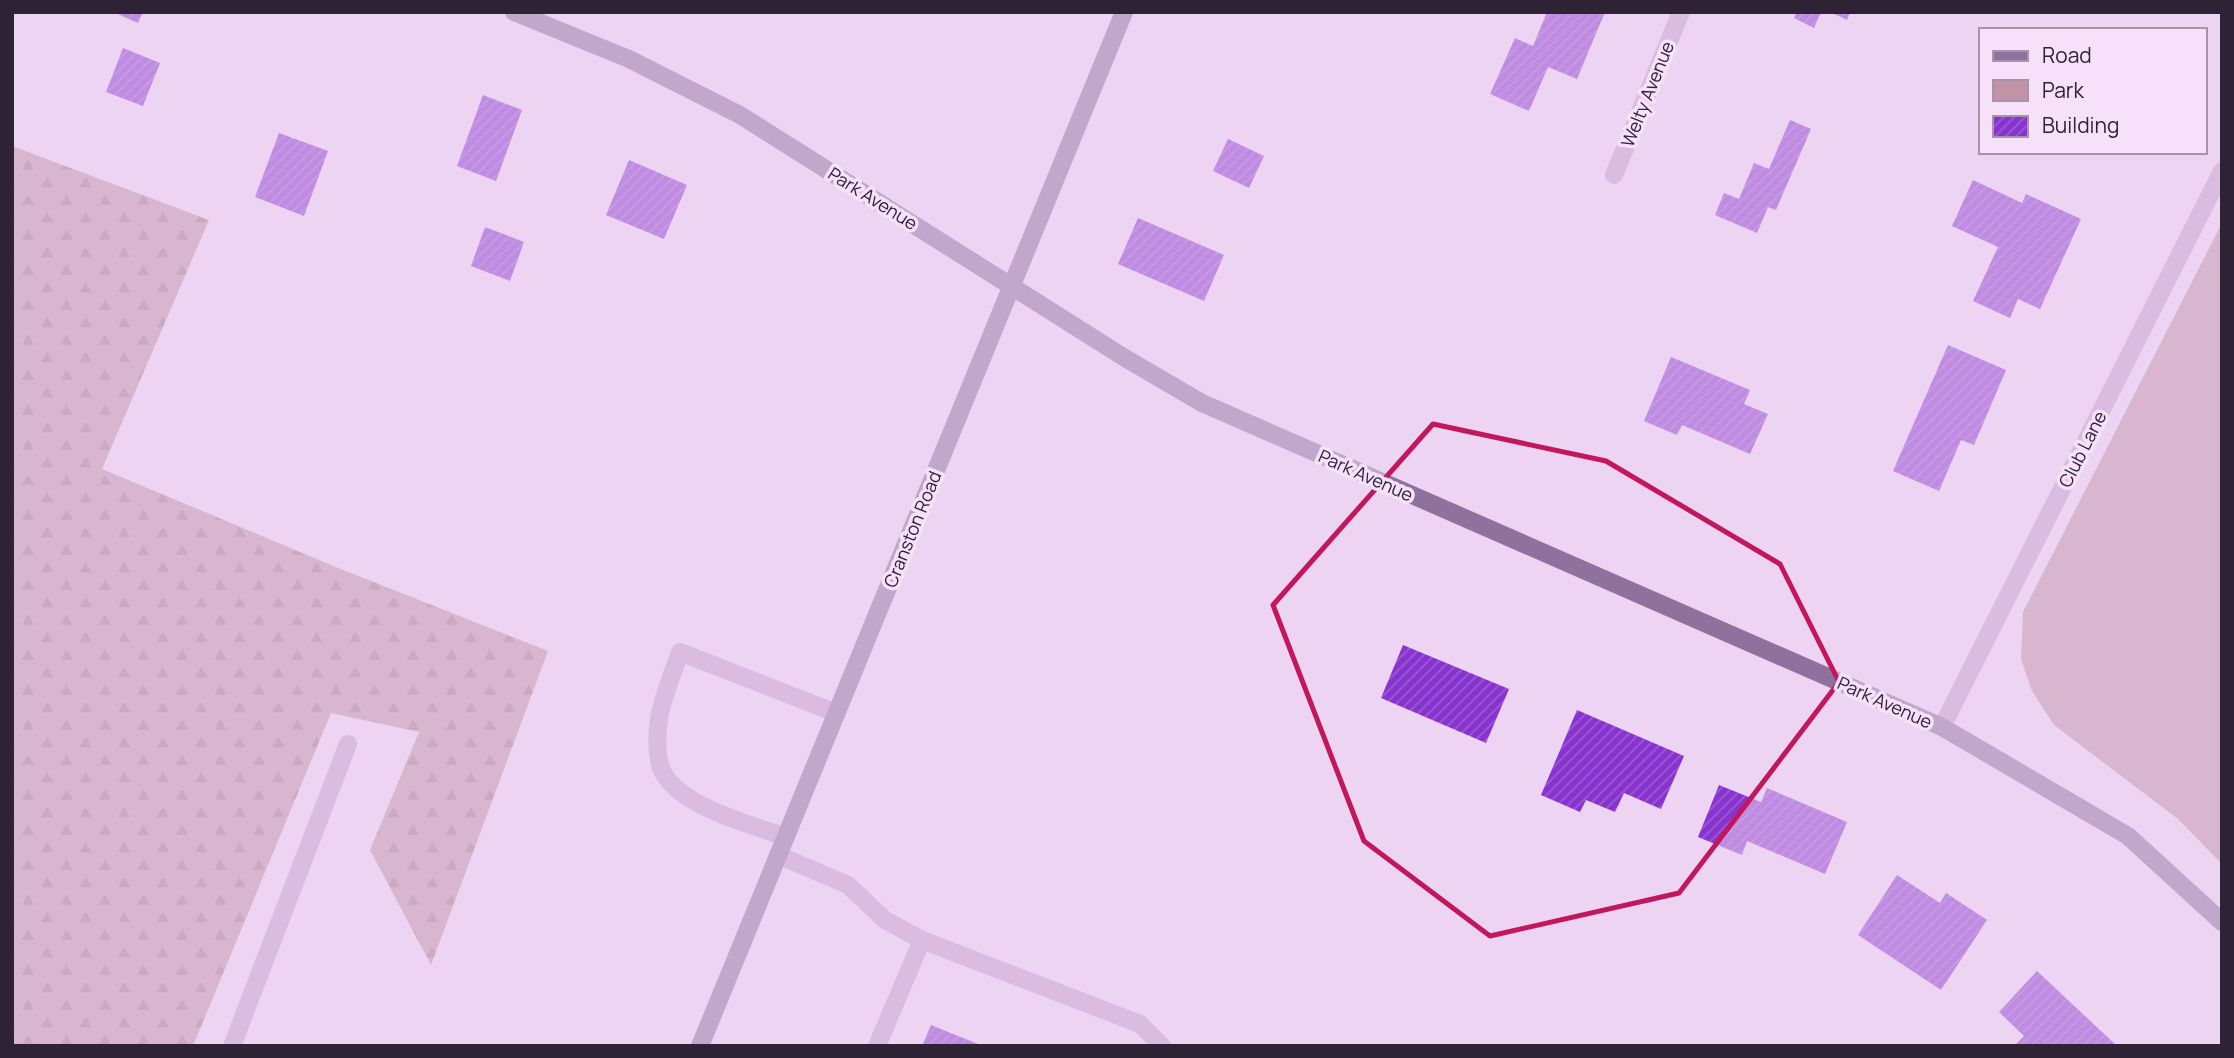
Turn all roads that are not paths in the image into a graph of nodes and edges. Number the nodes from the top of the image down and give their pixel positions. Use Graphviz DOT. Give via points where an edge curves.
graph roads {
  1 [pos="514,12"];
  2 [pos="1124,12"];
  3 [pos="1681,12"];
  4 [pos="2222,171"];
  5 [pos="1614,175"];
  6 [pos="1012,286"];
  7 [pos="836,713"];
  8 [pos="1942,727"];
  9 [pos="348,744"];
  10 [pos="786,837"];
  11 [pos="778,855"];
  12 [pos="2222,922"];
  13 [pos="922,940"];
  14 [pos="232,1046"];
  15 [pos="700,1046"];
  16 [pos="877,1046"];
  17 [pos="1162,1046"];
  1 -- 6 [label="street, Park Avenue" via="629,59 740,115"];
  2 -- 6 [label="street, Cranston Road"];
  3 -- 5 [label="street, Welty Avenue"];
  4 -- 8 [label="street, Club Lane"];
  6 -- 7 [label="street, Cranston Road"];
  6 -- 8 [label="street, Park Avenue" via="1202,403"];
  7 -- 10 [label="street, Cranston Road"];
  7 -- 10 [label="street" via="680,652 659,718 662,768 685,796"];
  8 -- 12 [label="street, Park Avenue" via="2128,836"];
  9 -- 14 [label="street"];
  10 -- 11 [label="street, Cranston Road"];
  11 -- 13 [label="street" via="848,885 885,920"];
  11 -- 15 [label="street, Cranston Road"];
  13 -- 16 [label="street"];
  13 -- 17 [label="street" via="1140,1024"];
}
